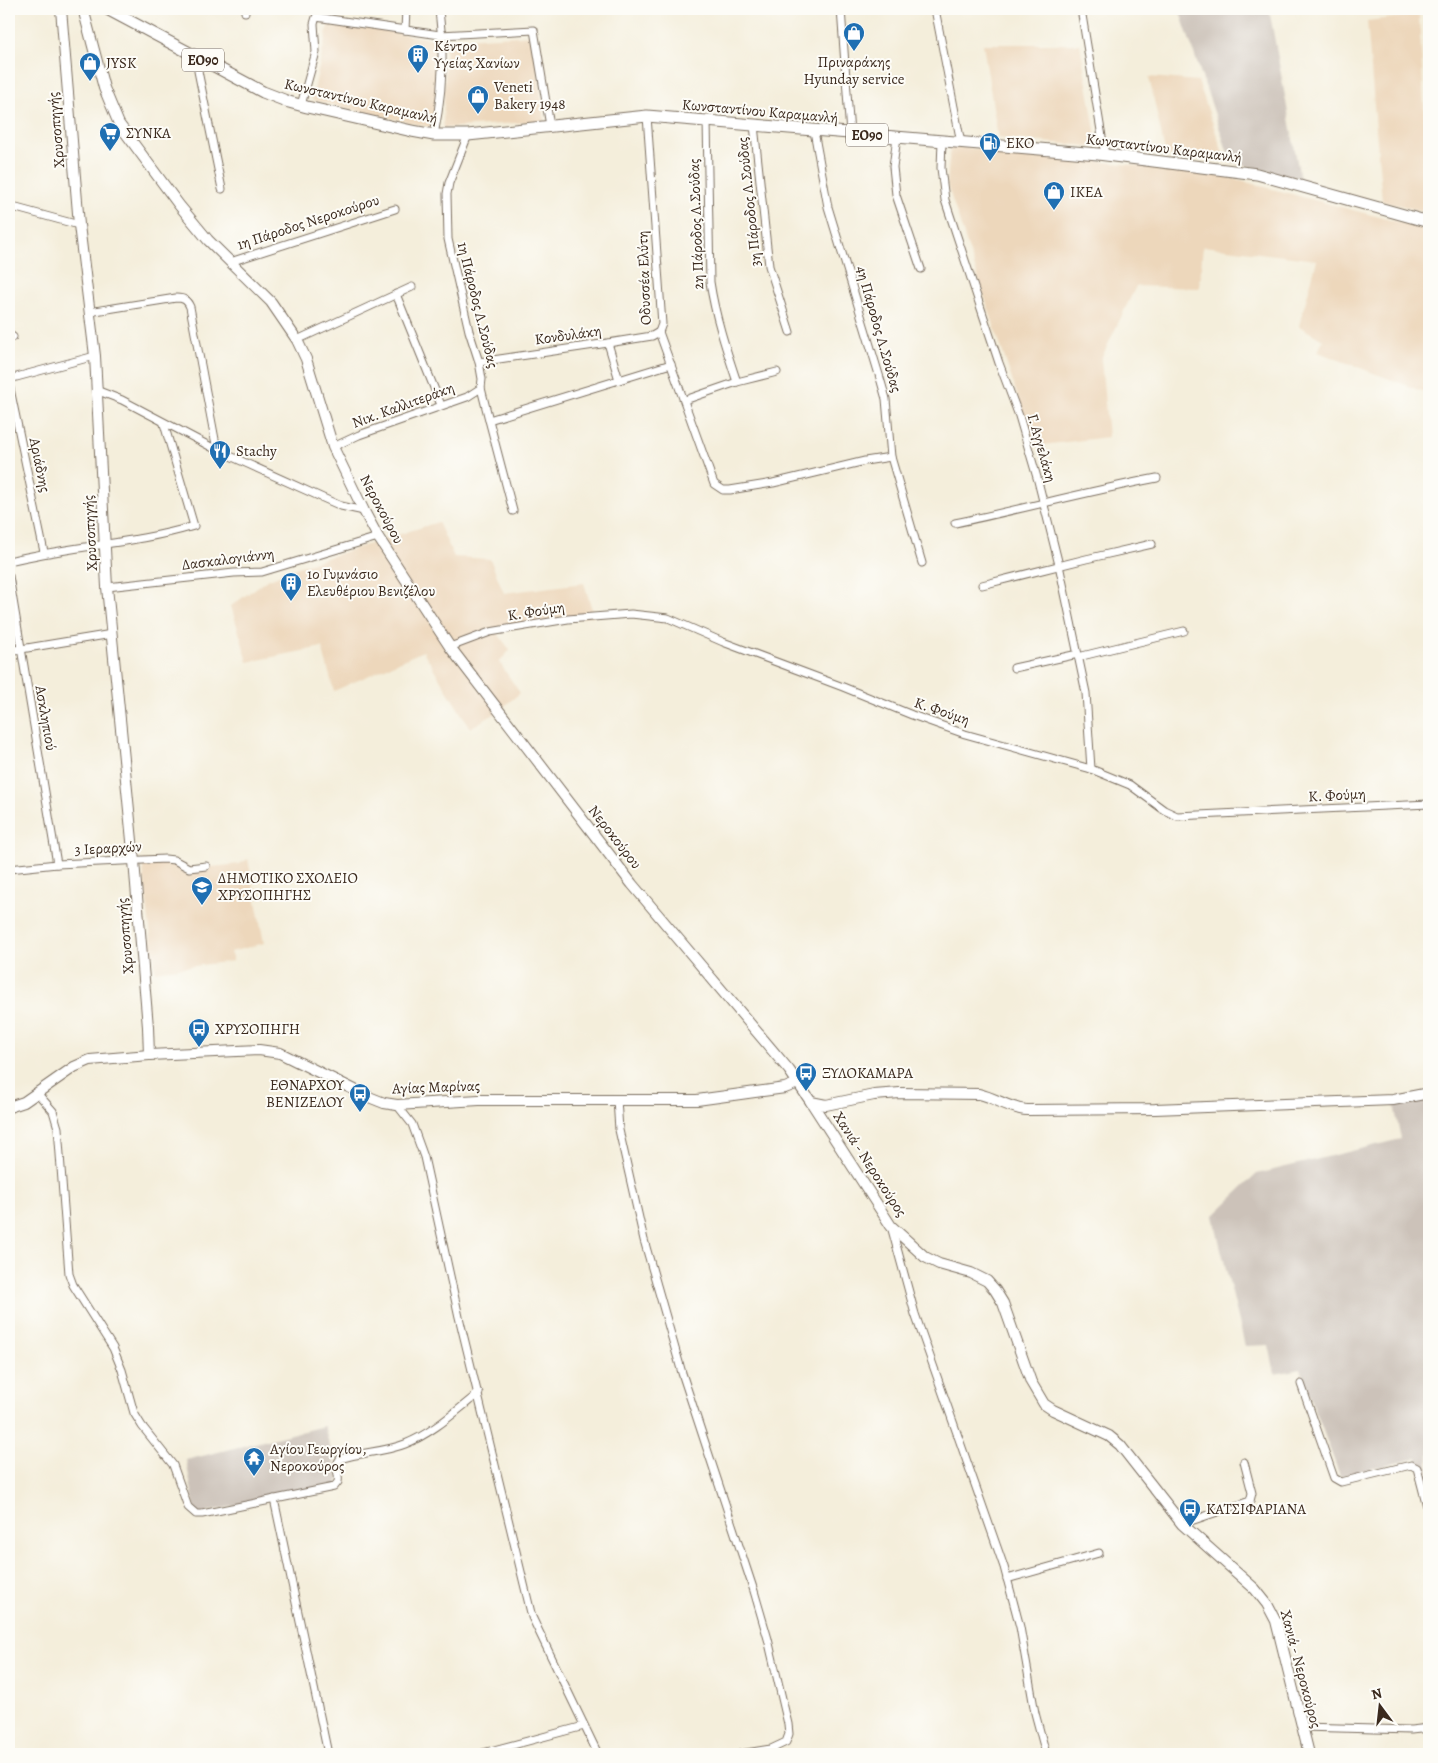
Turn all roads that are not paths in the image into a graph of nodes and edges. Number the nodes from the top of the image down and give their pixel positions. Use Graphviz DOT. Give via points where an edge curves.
graph roads {
  1 [pos="61,9"];
  2 [pos="84,9"];
  3 [pos="108,9"];
  4 [pos="406,9"];
  5 [pos="439,9"];
  6 [pos="841,9"];
  7 [pos="935,9"];
  8 [pos="1081,9"];
  9 [pos="406,30"];
  10 [pos="440,35"];
  11 [pos="203,60"];
  12 [pos="301,105"];
  13 [pos="648,116"];
  14 [pos="707,121"];
  15 [pos="754,125"];
  16 [pos="550,126"];
  17 [pos="814,131"];
  18 [pos="850,134"];
  19 [pos="434,135"];
  20 [pos="468,135"];
  21 [pos="897,137"];
  22 [pos="942,141"];
  23 [pos="961,142"];
  24 [pos="1105,155"];
  25 [pos="222,189"];
  26 [pos="9,206"];
  27 [pos="396,209"];
  28 [pos="1429,222"];
  29 [pos="79,224"];
  30 [pos="230,262"];
  31 [pos="921,269"];
  32 [pos="412,287"];
  33 [pos="396,294"];
  34 [pos="88,312"];
  35 [pos="660,332"];
  36 [pos="790,332"];
  37 [pos="297,340"];
  38 [pos="608,343"];
  39 [pos="95,356"];
  40 [pos="479,362"];
  41 [pos="671,364"];
  42 [pos="777,372"];
  43 [pos="9,379"];
  44 [pos="619,380"];
  45 [pos="737,382"];
  46 [pos="9,384"];
  47 [pos="481,388"];
  48 [pos="96,390"];
  49 [pos="684,400"];
  50 [pos="440,405"];
  51 [pos="489,420"];
  52 [pos="164,424"];
  53 [pos="333,447"];
  54 [pos="217,450"];
  55 [pos="891,457"];
  56 [pos="1157,478"];
  57 [pos="1044,504"];
  58 [pos="364,511"];
  59 [pos="513,511"];
  60 [pos="954,523"];
  61 [pos="378,537"];
  62 [pos="1152,544"];
  63 [pos="106,545"];
  64 [pos="44,552"];
  65 [pos="9,561"];
  66 [pos="922,563"];
  67 [pos="1059,565"];
  68 [pos="9,576"];
  69 [pos="982,585"];
  70 [pos="107,587"];
  71 [pos="1184,631"];
  72 [pos="112,634"];
  73 [pos="450,647"];
  74 [pos="20,649"];
  75 [pos="9,651"];
  76 [pos="1078,655"];
  77 [pos="1014,668"];
  78 [pos="1090,769"];
  79 [pos="1429,804"];
  80 [pos="134,861"];
  81 [pos="56,864"];
  82 [pos="206,866"];
  83 [pos="9,869"];
  84 [pos="149,1055"];
  85 [pos="798,1083"];
  86 [pos="1429,1093"];
  87 [pos="38,1094"];
  88 [pos="617,1099"];
  89 [pos="811,1102"];
  90 [pos="398,1105"];
  91 [pos="9,1108"];
  92 [pos="891,1226"];
  93 [pos="1300,1384"];
  94 [pos="479,1393"];
  95 [pos="1244,1462"];
  96 [pos="274,1499"];
  97 [pos="1429,1514"];
  98 [pos="1182,1524"];
  99 [pos="1099,1553"];
  100 [pos="1007,1579"];
  101 [pos="584,1726"];
  102 [pos="1302,1727"];
  103 [pos="1429,1728"];
  104 [pos="328,1754"];
  105 [pos="479,1754"];
  106 [pos="598,1754"];
  107 [pos="740,1754"];
  108 [pos="1046,1754"];
  109 [pos="1309,1754"];
  1 -- 29 [label="main road, Χρυσοπηγής"];
  2 -- 30 [label="main road, Νεροκούρου" via="104,88 120,124 178,205"];
  3 -- 11 [label="main road, Κωνσταντίνου Καραμανλή / ΕΟ90"];
  4 -- 9 [label="street"];
  5 -- 10 [label="street"];
  6 -- 18 [label="street"];
  7 -- 23 [label="street"];
  8 -- 24 [label="street"];
  9 -- 10 [label="street"];
  9 -- 12 [label="street" via="316,17 316,52"];
  10 -- 16 [label="street" via="534,30"];
  10 -- 19 [label="street" via="442,78"];
  11 -- 12 [label="main road, Κωνσταντίνου Καραμανλή / ΕΟ90" via="263,92"];
  11 -- 25 [label="street" via="198,71"];
  12 -- 19 [label="main road, Κωνσταντίνου Καραμανλή / ΕΟ90"];
  13 -- 14 [label="main road, Κωνσταντίνου Καραμανλή / ΕΟ90"];
  13 -- 16 [label="main road, Κωνσταντίνου Καραμανλή / ΕΟ90"];
  13 -- 35 [label="street, Οδυσσέα Ελύτη"];
  14 -- 15 [label="main road, Κωνσταντίνου Καραμανλή / ΕΟ90"];
  14 -- 45 [label="street, 2η Πάροδος Λ.Σούδας" via="710,282"];
  15 -- 17 [label="main road, Κωνσταντίνου Καραμανλή / ΕΟ90"];
  15 -- 36 [label="street, 3η Πάροδος Λ.Σούδας" via="769,266"];
  16 -- 20 [label="main road, Κωνσταντίνου Καραμανλή / ΕΟ90"];
  17 -- 18 [label="main road, Κωνσταντίνου Καραμανλή / ΕΟ90"];
  17 -- 55 [label="street, 4η Πάροδος Λ.Σούδας" via="828,206 886,399"];
  18 -- 21 [label="main road, Κωνσταντίνου Καραμανλή / ΕΟ90"];
  19 -- 20 [label="main road, Κωνσταντίνου Καραμανλή / ΕΟ90"];
  20 -- 40 [label="street, 1η Πάροδος Λ.Σούδας" via="450,183 448,239"];
  21 -- 22 [label="main road, Κωνσταντίνου Καραμανλή / ΕΟ90"];
  21 -- 31 [label="street" via="893,178 896,195"];
  22 -- 23 [label="main road, Κωνσταντίνου Καραμανλή / ΕΟ90"];
  22 -- 57 [label="street, Γ. Αγγελάκη" via="945,200 1019,416"];
  23 -- 24 [label="main road, Κωνσταντίνου Καραμανλή / ΕΟ90"];
  24 -- 28 [label="main road, Κωνσταντίνου Καραμανλή / ΕΟ90" via="1257,174"];
  26 -- 29 [label="street"];
  27 -- 30 [label="street, 1η Πάροδος Νεροκούρου"];
  29 -- 34 [label="main road, Χρυσοπηγής"];
  30 -- 37 [label="main road, Νεροκούρου" via="271,302"];
  32 -- 33 [label="street"];
  33 -- 37 [label="street"];
  33 -- 50 [label="street"];
  34 -- 39 [label="main road, Χρυσοπηγής"];
  34 -- 54 [label="street" via="176,298 188,301"];
  35 -- 38 [label="street, Κονδυλάκη"];
  35 -- 41 [label="street, Οδυσσέα Ελύτη"];
  37 -- 53 [label="main road, Νεροκούρου"];
  38 -- 40 [label="street, Κονδυλάκη"];
  38 -- 44 [label="street"];
  39 -- 43 [label="street"];
  39 -- 48 [label="main road, Χρυσοπηγής"];
  40 -- 47 [label="street, 1η Πάροδος Λ.Σούδας"];
  41 -- 44 [label="street"];
  41 -- 49 [label="street, Οδυσσέα Ελύτη"];
  42 -- 45 [label="street"];
  44 -- 51 [label="street"];
  45 -- 49 [label="street"];
  46 -- 64 [label="street, Αριάδνης"];
  47 -- 50 [label="street, Νικ. Καλλιτεράκη" via="467,397"];
  47 -- 51 [label="street, 1η Πάροδος Λ.Σούδας"];
  48 -- 52 [label="street" via="122,400"];
  48 -- 63 [label="main road, Χρυσοπηγής"];
  49 -- 55 [label="street, Οδυσσέα Ελύτη" via="711,479 723,490 773,483"];
  50 -- 53 [label="street, Νικ. Καλλιτεράκη"];
  51 -- 59 [label="street, 1η Πάροδος Λ.Σούδας"];
  52 -- 54 [label="street"];
  52 -- 63 [label="street" via="194,526"];
  53 -- 58 [label="main road, Νεροκούρου"];
  54 -- 58 [label="street" via="341,506"];
  55 -- 66 [label="street, 4η Πάροδος Λ.Σούδας"];
  56 -- 57 [label="street" via="1102,488"];
  57 -- 60 [label="street"];
  57 -- 67 [label="street, Γ. Αγγελάκη"];
  58 -- 61 [label="main road, Νεροκούρου"];
  61 -- 70 [label="street, Δασκαλογιάννη" via="262,572"];
  61 -- 73 [label="main road, Νεροκούρου"];
  62 -- 67 [label="street"];
  63 -- 64 [label="street"];
  63 -- 70 [label="main road, Χρυσοπηγής"];
  64 -- 65 [label="street"];
  67 -- 69 [label="street"];
  67 -- 76 [label="street, Γ. Αγγελάκη"];
  68 -- 74 [label="street, Ασκληπιού"];
  70 -- 72 [label="main road, Χρυσοπηγής"];
  71 -- 76 [label="street"];
  72 -- 74 [label="street"];
  72 -- 80 [label="main road, Χρυσοπηγής"];
  73 -- 78 [label="street, Κ. Φούμη" via="490,632 568,620 631,614 668,618 965,734"];
  73 -- 85 [label="main road, Νεροκούρου" via="632,884"];
  74 -- 75 [label="street"];
  74 -- 81 [label="street, Ασκληπιού"];
  76 -- 77 [label="street"];
  76 -- 78 [label="street, Γ. Αγγελάκη" via="1086,693"];
  78 -- 79 [label="street, Κ. Φούμη" via="1130,785 1177,816"];
  80 -- 81 [label="street, 3 Ιεραρχών"];
  80 -- 82 [label="street, 3 Ιεραρχών" via="165,859 189,868"];
  80 -- 84 [label="main road, Χρυσοπηγής"];
  81 -- 83 [label="street, 3 Ιεραρχών"];
  84 -- 87 [label="main road, Αγίας Μαρίνας" via="99,1058 82,1063"];
  84 -- 90 [label="main road, Αγίας Μαρίνας" via="275,1052 369,1097"];
  85 -- 88 [label="main road, Αγίας Μαρίνας" via="785,1088 697,1100"];
  85 -- 89 [label="main road, Νεροκούρου"];
  86 -- 89 [label="main road" via="1393,1100 1155,1110 1018,1109 979,1094 900,1093 826,1105"];
  87 -- 91 [label="main road, Αγίας Μαρίνας"];
  87 -- 96 [label="street" via="53,1111 58,1128 69,1274 113,1348 134,1412 173,1466 188,1506 202,1514"];
  88 -- 90 [label="main road, Αγίας Μαρίνας" via="479,1100"];
  88 -- 107 [label="street" via="619,1130 644,1240 682,1373 759,1610 788,1724 786,1742 771,1749"];
  89 -- 92 [label="main road, Χανιά - Νεροκούρος"];
  90 -- 94 [label="street" via="412,1124 424,1157"];
  92 -- 98 [label="main road, Χανιά - Νεροκούρος" via="925,1257 987,1280 1002,1303 1031,1382 1044,1404 1109,1436 1120,1445"];
  92 -- 100 [label="street" via="915,1314"];
  93 -- 97 [label="street" via="1334,1478 1341,1482 1415,1466"];
  94 -- 96 [label="street" via="418,1438 403,1445 340,1459 336,1468 338,1482 334,1487"];
  94 -- 101 [label="street" via="532,1617"];
  95 -- 98 [label="street" via="1252,1493 1250,1500"];
  96 -- 104 [label="street"];
  98 -- 102 [label="main road, Χανιά - Νεροκούρος" via="1255,1589 1267,1604 1276,1621"];
  99 -- 100 [label="street"];
  100 -- 108 [label="street"];
  101 -- 105 [label="street"];
  101 -- 106 [label="street"];
  102 -- 103 [label="street"];
  102 -- 109 [label="main road, Χανιά - Νεροκούρος"];
}
